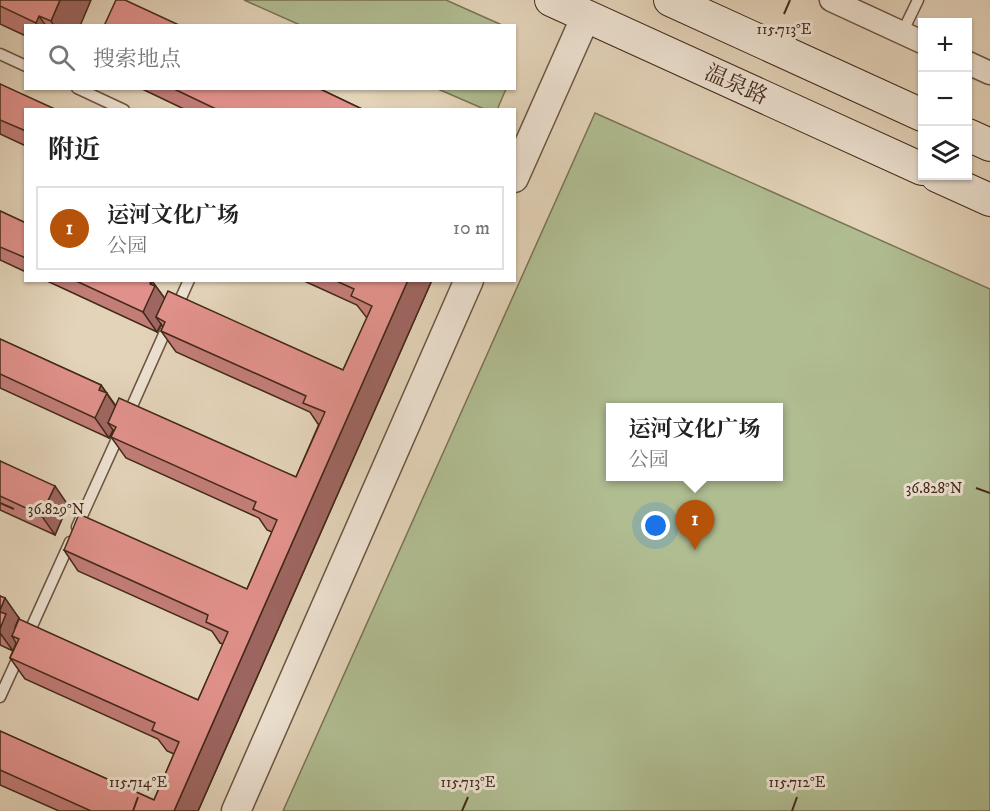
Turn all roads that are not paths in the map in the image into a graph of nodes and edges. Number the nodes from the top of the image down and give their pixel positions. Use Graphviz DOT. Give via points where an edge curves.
graph roads {
  1 [pos="551,0"];
  2 [pos="670,0"];
  3 [pos="831,0"];
  4 [pos="918,0"];
  5 [pos="586,16"];
  6 [pos="912,38"];
  7 [pos="0,54"];
  8 [pos="24,65"];
  9 [pos="972,65"];
  10 [pos="990,73"];
  11 [pos="82,90"];
  12 [pos="120,108"];
  13 [pos="918,113"];
  14 [pos="972,137"];
  15 [pos="990,145"];
  16 [pos="918,167"];
  17 [pos="516,174"];
  18 [pos="946,180"];
  19 [pos="990,200"];
  20 [pos="188,282"];
  21 [pos="468,282"];
  22 [pos="0,697"];
  23 [pos="236,811"];
  1 -- 5 [label="main road, 温泉路"];
  2 -- 13 [label="main road"];
  3 -- 6 [label="street"];
  4 -- 6 [label="lane"];
  5 -- 16 [label="main road, 温泉路"];
  5 -- 17 [label="street"];
  7 -- 8 [label="lane"];
  9 -- 10 [label="street"];
  11 -- 12 [label="lane"];
  14 -- 15 [label="main road"];
  18 -- 19 [label="main road"];
  20 -- 22 [label="lane"];
  21 -- 23 [label="street"];
}
